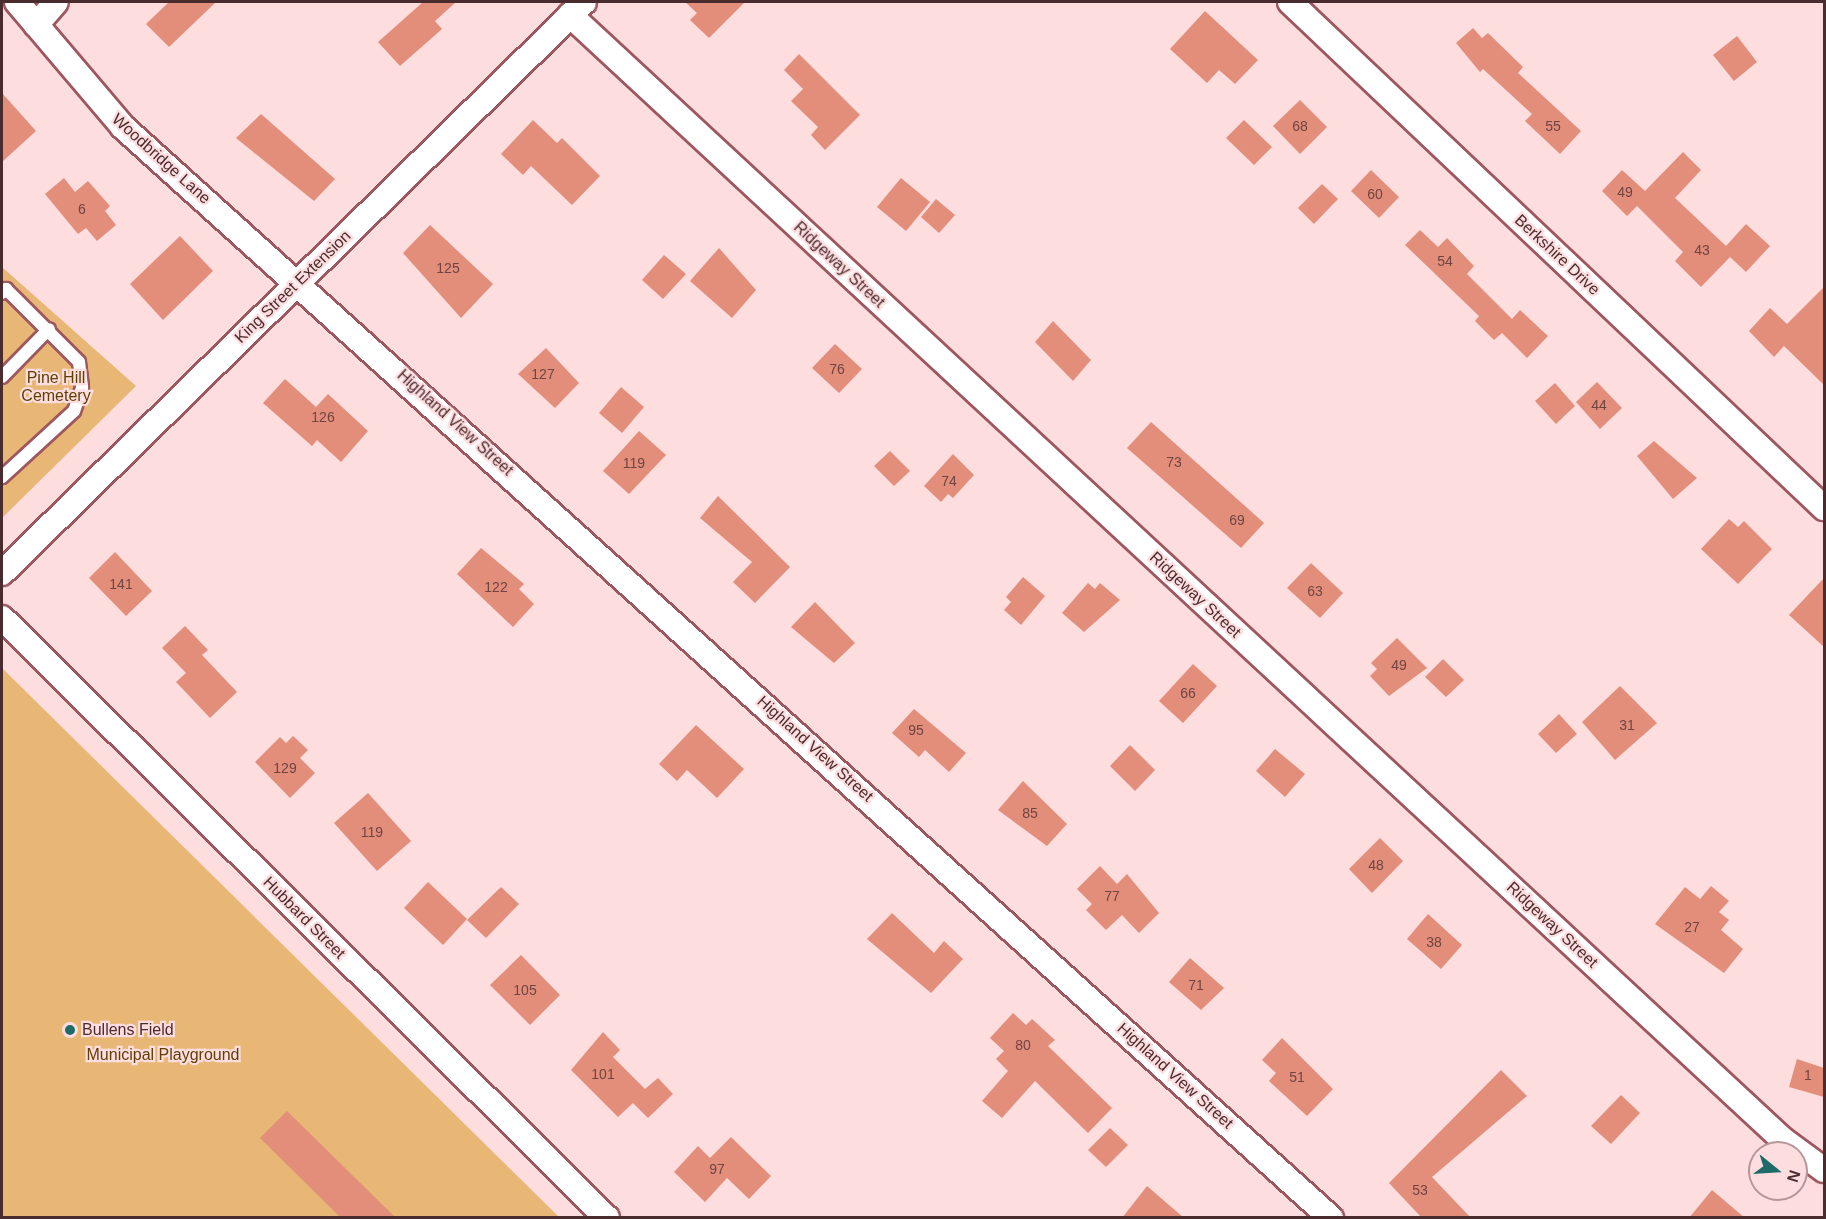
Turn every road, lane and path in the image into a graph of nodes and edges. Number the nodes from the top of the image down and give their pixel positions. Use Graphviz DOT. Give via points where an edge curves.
graph roads {
  1 [pos="16,2"];
  2 [pos="56,2"];
  3 [pos="1290,2"];
  4 [pos="577,8"];
  5 [pos="36,25"];
  6 [pos="299,281"];
  7 [pos="3,289"];
  8 [pos="49,329"];
  9 [pos="2,377"];
  10 [pos="2,477"];
  11 [pos="1824,508"];
  12 [pos="2,573"];
  13 [pos="2,618"];
  14 [pos="1824,1170"];
  15 [pos="606,1218"];
  16 [pos="1331,1218"];
  1 -- 5 [label="street, Woodbridge Lane"];
  2 -- 5 [label="street"];
  3 -- 11 [label="street, Berkshire Drive"];
  4 -- 6 [label="street, King Street Extension"];
  4 -- 14 [label="street, Ridgeway Street" via="1773,1131"];
  5 -- 6 [label="street, Woodbridge Lane" via="123,127"];
  6 -- 12 [label="street, King Street Extension"];
  6 -- 16 [label="street, Highland View Street"];
  7 -- 8 [label="lane"];
  8 -- 9 [label="lane"];
  8 -- 10 [label="lane" via="79,363 82,388 74,411"];
  13 -- 15 [label="street, Hubbard Street"];
}
